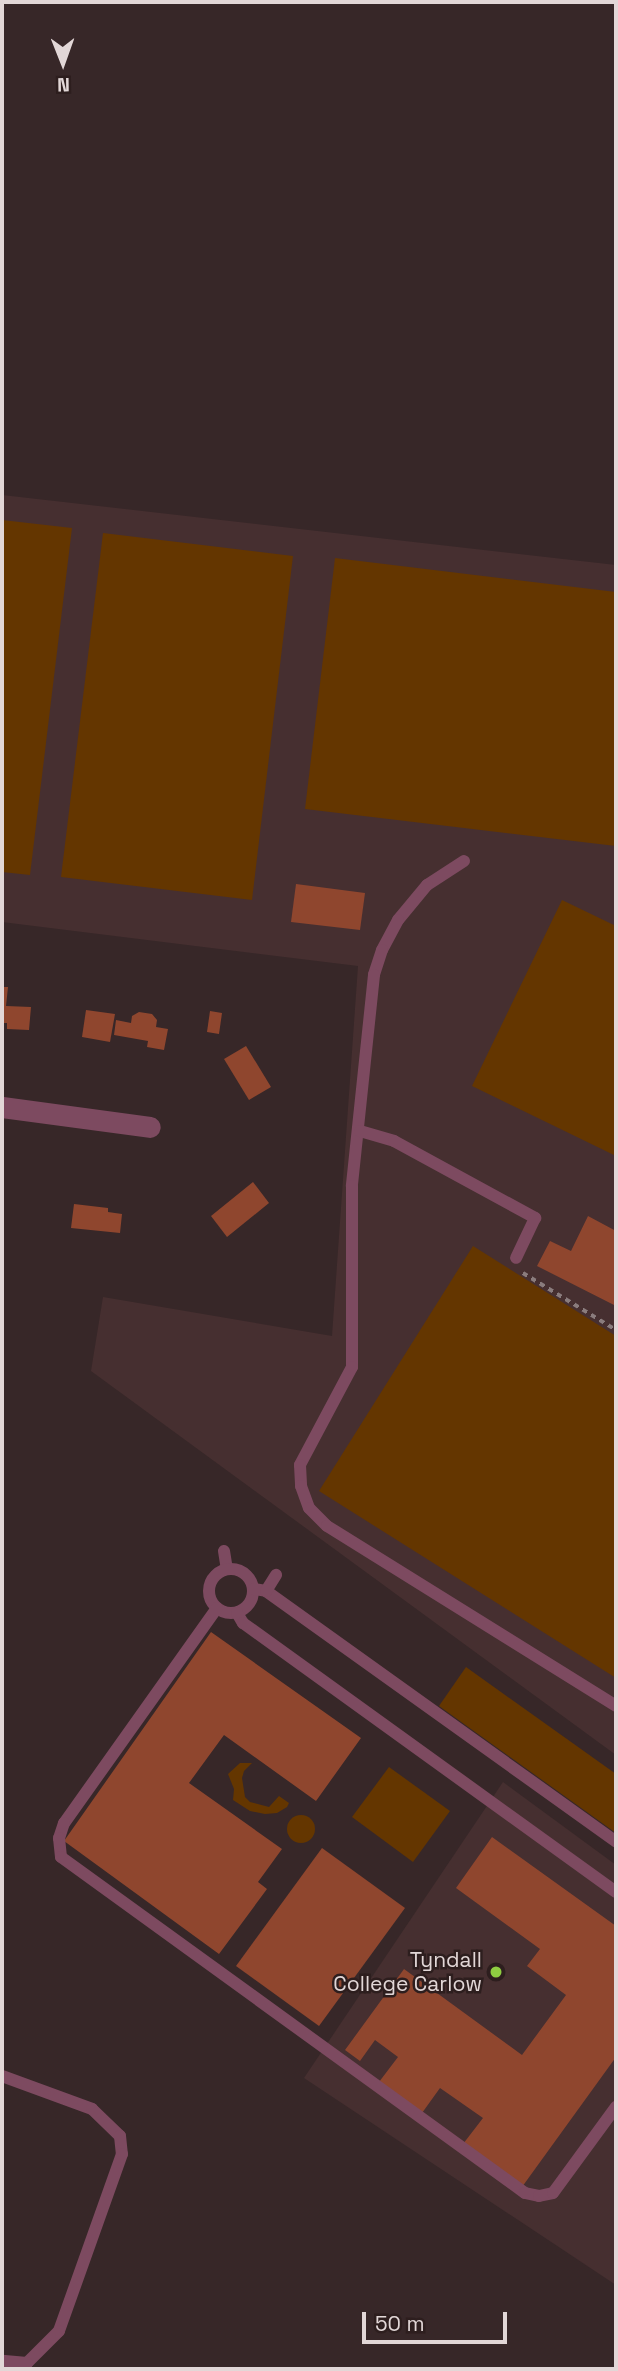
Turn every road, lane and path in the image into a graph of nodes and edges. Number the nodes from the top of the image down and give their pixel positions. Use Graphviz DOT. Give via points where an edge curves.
graph roads {
  1 [pos="464,861"];
  2 [pos="2,1107"];
  3 [pos="150,1127"];
  4 [pos="360,1131"];
  5 [pos="516,1258"];
  6 [pos="616,1330"];
  7 [pos="224,1551"];
  8 [pos="226,1569"];
  9 [pos="276,1575"];
  10 [pos="260,1590"];
  11 [pos="217,1608"];
  12 [pos="237,1613"];
  13 [pos="616,1706"];
  14 [pos="616,1842"];
  15 [pos="616,1892"];
  16 [pos="2,2076"];
  17 [pos="616,2107"];
  18 [pos="2,2361"];
  1 -- 4 [label="lane" via="427,885 398,920 382,950 370,1005"];
  2 -- 3 [label="street"];
  4 -- 5 [label="lane" via="394,1142 535,1218"];
  4 -- 13 [label="lane" via="352,1186 352,1367 300,1465 309,1508 327,1526"];
  5 -- 6 [label="path" via="522,1272"];
  7 -- 8 [label="lane"];
  8 -- 10 [label="lane" via="248,1575"];
  8 -- 11 [label="lane" via="205,1580"];
  9 -- 10 [label="lane"];
  10 -- 12 [label="lane"];
  10 -- 14 [label="lane"];
  11 -- 12 [label="lane"];
  11 -- 17 [label="lane" via="64,1823 59,1838 61,1857 525,2193 553,2193"];
  12 -- 15 [label="lane" via="243,1623"];
  16 -- 18 [label="lane" via="92,2109 120,2136 122,2154 60,2331 27,2363"];
}
